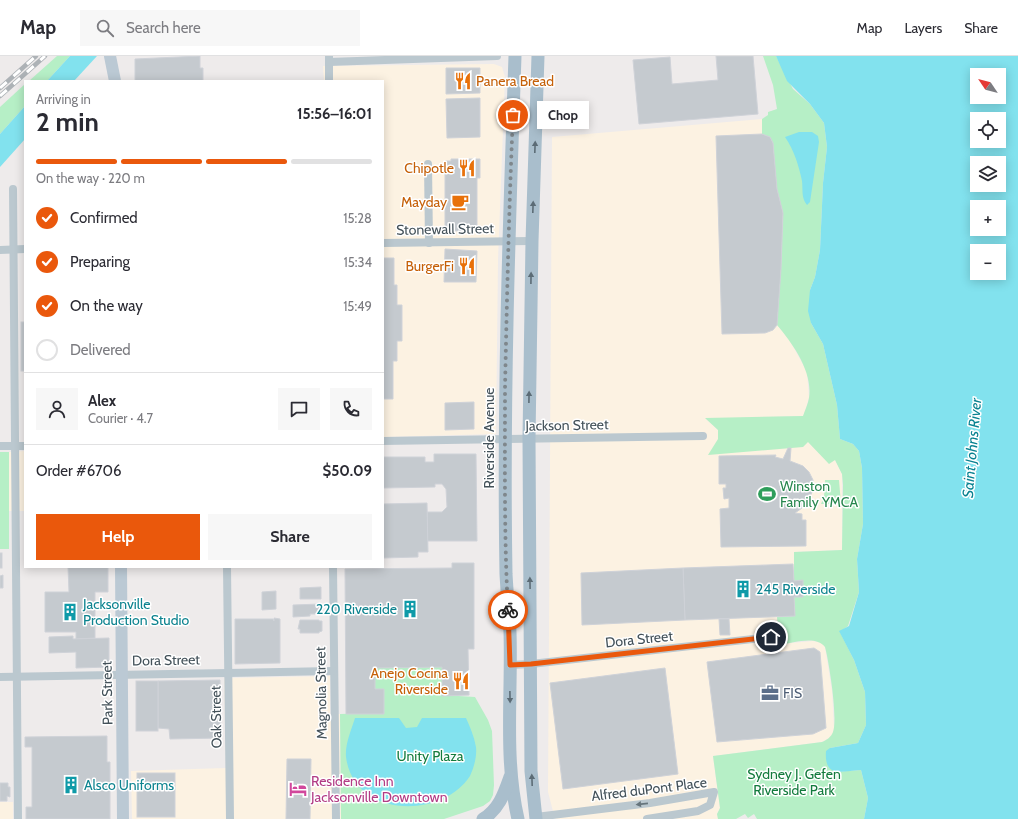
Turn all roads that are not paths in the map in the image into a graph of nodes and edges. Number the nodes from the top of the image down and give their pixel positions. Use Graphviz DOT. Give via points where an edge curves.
graph roads {
  1 [pos="110,56"];
  2 [pos="497,56"];
  3 [pos="515,56"];
  4 [pos="538,56"];
  5 [pos="329,59"];
  6 [pos="114,75"];
  7 [pos="329,80"];
  8 [pos="428,164"];
  9 [pos="13,189"];
  10 [pos="532,241"];
  11 [pos="508,242"];
  12 [pos="384,243"];
  13 [pos="429,243"];
  14 [pos="14,249"];
  15 [pos="24,249"];
  16 [pos="0,250"];
  17 [pos="703,436"];
  18 [pos="529,438"];
  19 [pos="505,439"];
  20 [pos="384,441"];
  21 [pos="0,446"];
  22 [pos="15,446"];
  23 [pos="24,446"];
  24 [pos="121,568"];
  25 [pos="227,568"];
  26 [pos="333,568"];
  27 [pos="771,637"];
  28 [pos="531,664"];
  29 [pos="510,665"];
  30 [pos="333,671"];
  31 [pos="228,672"];
  32 [pos="122,674"];
  33 [pos="17,676"];
  34 [pos="0,677"];
  35 [pos="511,775"];
  36 [pos="532,818"];
  37 [pos="18,819"];
  38 [pos="124,819"];
  39 [pos="230,819"];
  40 [pos="336,819"];
  41 [pos="483,819"];
  42 [pos="518,819"];
  43 [pos="647,819"];
  1 -- 6 [label="street"];
  2 -- 5 [label="street"];
  3 -- 11 [label="main road, Riverside Avenue"];
  10 -- 4 [label="main road, one-way"];
  5 -- 7 [label="street"];
  8 -- 13 [label="street"];
  9 -- 14 [label="street"];
  10 -- 11 [label="street, Stonewall Street"];
  18 -- 10 [label="main road, one-way"];
  11 -- 13 [label="street, Stonewall Street"];
  11 -- 19 [label="main road, Riverside Avenue"];
  12 -- 13 [label="street, Stonewall Street"];
  14 -- 15 [label="street"];
  14 -- 16 [label="street"];
  14 -- 22 [label="street"];
  17 -- 18 [label="street, Jackson Street"];
  18 -- 19 [label="street, Jackson Street"];
  28 -- 18 [label="main road, one-way"];
  19 -- 20 [label="street, Jackson Street"];
  19 -- 29 [label="main road, Riverside Avenue" via="506,577"];
  21 -- 22 [label="street"];
  22 -- 23 [label="street"];
  22 -- 33 [label="street"];
  24 -- 32 [label="street, Park Street"];
  25 -- 31 [label="street, Oak Street"];
  26 -- 30 [label="street, Magnolia Street"];
  27 -- 28 [label="street, Dora Street"];
  28 -- 29 [label="street, Dora Street"];
  36 -- 28 [label="main road, one-way"];
  29 -- 35 [label="main road, Riverside Avenue, one-way"];
  30 -- 31 [label="street, Dora Street"];
  30 -- 40 [label="street, Magnolia Street"];
  31 -- 32 [label="street, Dora Street"];
  31 -- 39 [label="street, Oak Street"];
  32 -- 33 [label="street, Dora Street"];
  32 -- 38 [label="street, Park Street"];
  33 -- 34 [label="street, Dora Street"];
  33 -- 37 [label="street"];
  35 -- 41 [label="main road" via="501,802"];
  35 -- 42 [label="main road, Riverside Avenue"];
  43 -- 36 [label="street, Alfred duPont Place, one-way" via="702,810 710,805 714,799 714,792"];
}
